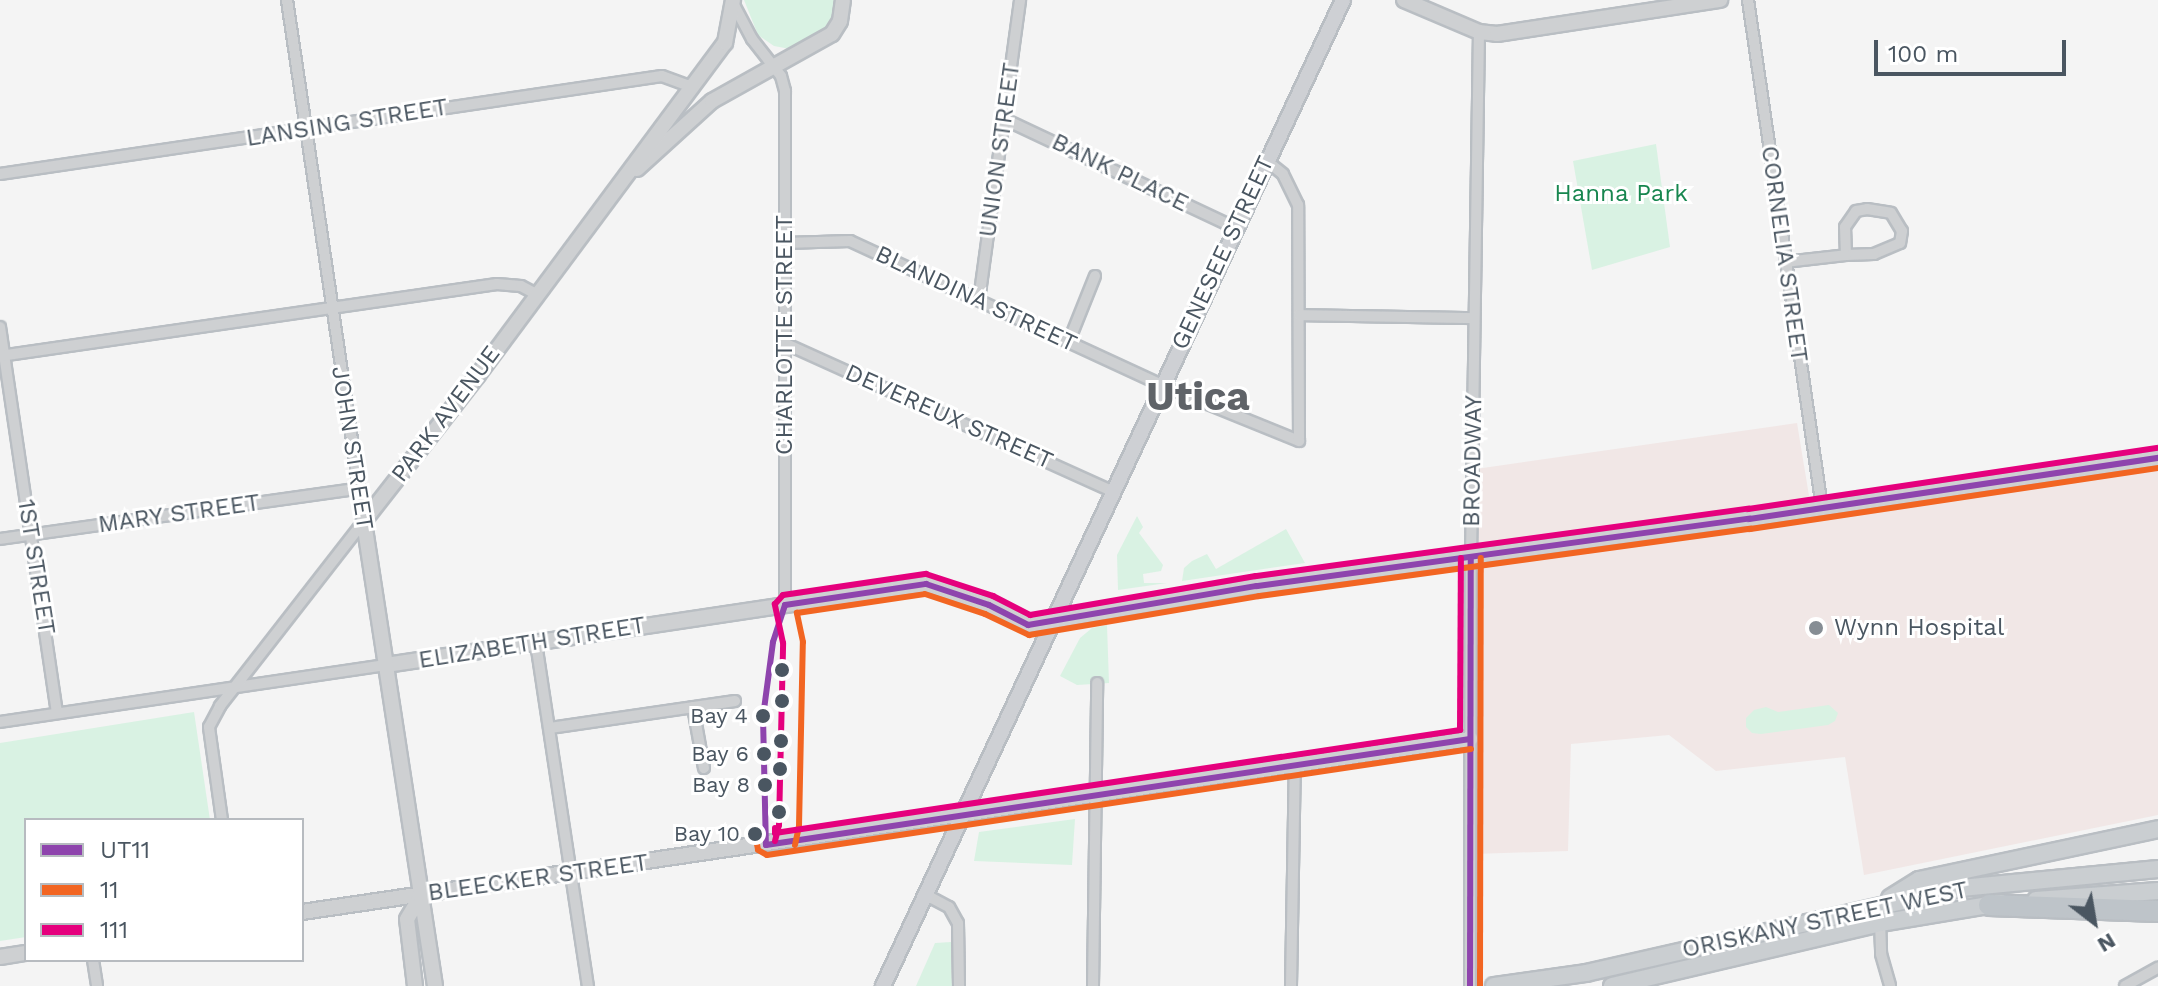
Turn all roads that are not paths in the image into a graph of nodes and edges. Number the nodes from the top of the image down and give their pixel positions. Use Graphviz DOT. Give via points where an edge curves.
graph roads {
  1 [pos="287,0"];
  2 [pos="843,0"];
  3 [pos="1020,0"];
  4 [pos="1343,0"];
  5 [pos="1404,0"];
  6 [pos="1720,0"];
  7 [pos="1748,0"];
  8 [pos="733,2"];
  9 [pos="1479,32"];
  10 [pos="775,67"];
  11 [pos="692,87"];
  12 [pos="1004,119"];
  13 [pos="307,129"];
  14 [pos="1267,161"];
  15 [pos="0,174"];
  16 [pos="624,180"];
  17 [pos="1236,228"];
  18 [pos="785,243"];
  19 [pos="1846,255"];
  20 [pos="1785,262"];
  21 [pos="1095,276"];
  22 [pos="536,294"];
  23 [pos="979,300"];
  24 [pos="331,307"];
  25 [pos="1299,315"];
  26 [pos="1474,318"];
  27 [pos="0,327"];
  28 [pos="1069,341"];
  29 [pos="784,343"];
  30 [pos="2,356"];
  31 [pos="1161,385"];
  32 [pos="2158,458"];
  33 [pos="358,489"];
  34 [pos="1114,492"];
  35 [pos="1822,507"];
  36 [pos="364,521"];
  37 [pos="31,535"];
  38 [pos="0,539"];
  39 [pos="1471,558"];
  40 [pos="785,605"];
  41 [pos="1056,617"];
  42 [pos="536,643"];
  43 [pos="386,665"];
  44 [pos="1097,683"];
  45 [pos="236,686"];
  46 [pos="735,701"];
  47 [pos="693,707"];
  48 [pos="57,713"];
  49 [pos="0,722"];
  50 [pos="550,728"];
  51 [pos="1470,739"];
  52 [pos="1295,763"];
  53 [pos="704,768"];
  54 [pos="1095,795"];
  55 [pos="963,816"];
  56 [pos="222,818"];
  57 [pos="2158,829"];
  58 [pos="2158,869"];
  59 [pos="572,873"];
  60 [pos="2158,891"];
  61 [pos="926,895"];
  62 [pos="421,896"];
  63 [pos="1881,904"];
  64 [pos="1989,905"];
  65 [pos="2158,911"];
  66 [pos="304,912"];
  67 [pos="1880,923"];
  68 [pos="24,953"];
  69 [pos="0,957"];
  70 [pos="93,962"];
  71 [pos="2158,968"];
  72 [pos="97,986"];
  73 [pos="415,986"];
  74 [pos="435,986"];
  75 [pos="588,986"];
  76 [pos="883,986"];
  77 [pos="959,986"];
  78 [pos="1093,986"];
  79 [pos="1291,986"];
  80 [pos="1470,986"];
  81 [pos="1494,986"];
  82 [pos="1612,986"];
  83 [pos="1890,986"];
  84 [pos="2125,986"];
  1 -- 13 [label="street, JOHN STREET"];
  2 -- 10 [label="street, PARK AVENUE" via="832,34"];
  3 -- 12 [label="street, UNION STREET"];
  4 -- 14 [label="main road, GENESEE STREET"];
  5 -- 9 [label="street"];
  6 -- 9 [label="street" via="1497,34"];
  7 -- 20 [label="street, CORNELIA STREET"];
  8 -- 10 [label="street" via="752,39"];
  8 -- 11 [label="street, PARK AVENUE" via="725,43"];
  9 -- 26 [label="street, BROADWAY"];
  10 -- 16 [label="street, PARK AVENUE" via="712,101"];
  10 -- 18 [label="street, CHARLOTTE STREET" via="785,91"];
  11 -- 13 [label="street, LANSING STREET" via="662,76"];
  11 -- 16 [label="street, PARK AVENUE"];
  12 -- 17 [label="street, BANK PLACE"];
  12 -- 23 [label="street, UNION STREET"];
  13 -- 15 [label="street, LANSING STREET"];
  13 -- 24 [label="street, JOHN STREET"];
  14 -- 17 [label="main road, GENESEE STREET"];
  14 -- 25 [label="street" via="1283,174 1298,205"];
  16 -- 22 [label="street, PARK AVENUE"];
  17 -- 31 [label="main road, GENESEE STREET"];
  18 -- 23 [label="street, BLANDINA STREET" via="850,241"];
  18 -- 29 [label="street, CHARLOTTE STREET"];
  19 -- 19 [label="street" via="1874,254 1900,243 1898,222 1891,213 1856,211 1845,227"];
  19 -- 20 [label="street"];
  20 -- 35 [label="street, CORNELIA STREET"];
  21 -- 28 [label="street"];
  22 -- 24 [label="street" via="521,286 497,284"];
  22 -- 36 [label="street, PARK AVENUE"];
  23 -- 28 [label="street, BLANDINA STREET"];
  24 -- 30 [label="street"];
  24 -- 33 [label="street, JOHN STREET"];
  25 -- 26 [label="street"];
  25 -- 31 [label="street, BLANDINA STREET" via="1299,441"];
  26 -- 39 [label="street, BROADWAY"];
  27 -- 30 [label="street, 1ST STREET"];
  28 -- 31 [label="street, BLANDINA STREET"];
  29 -- 34 [label="street, DEVEREUX STREET"];
  29 -- 40 [label="street, CHARLOTTE STREET"];
  30 -- 37 [label="street, 1ST STREET"];
  31 -- 34 [label="main road, GENESEE STREET"];
  32 -- 35 [label="street, ELIZABETH STREET"];
  33 -- 36 [label="street, JOHN STREET"];
  33 -- 37 [label="street, MARY STREET"];
  34 -- 41 [label="main road, GENESEE STREET"];
  35 -- 39 [label="street, ELIZABETH STREET"];
  36 -- 43 [label="street, JOHN STREET"];
  36 -- 45 [label="street, PARK AVENUE"];
  37 -- 38 [label="street, MARY STREET"];
  37 -- 48 [label="street, 1ST STREET"];
  39 -- 41 [label="street, ELIZABETH STREET"];
  39 -- 51 [label="street, BROADWAY"];
  40 -- 41 [label="street, ELIZABETH STREET" via="926,584 989,605 1028,625"];
  40 -- 42 [label="street, ELIZABETH STREET"];
  41 -- 55 [label="main road, GENESEE STREET"];
  42 -- 43 [label="street, ELIZABETH STREET"];
  42 -- 50 [label="street"];
  43 -- 45 [label="street, ELIZABETH STREET"];
  43 -- 62 [label="street, JOHN STREET"];
  44 -- 54 [label="street"];
  45 -- 48 [label="street, ELIZABETH STREET"];
  45 -- 56 [label="street, PARK AVENUE" via="209,727"];
  46 -- 47 [label="street"];
  47 -- 50 [label="street"];
  47 -- 53 [label="street"];
  48 -- 49 [label="street, ELIZABETH STREET"];
  50 -- 59 [label="street"];
  51 -- 52 [label="street, BLEECKER STREET"];
  51 -- 80 [label="street, BROADWAY"];
  52 -- 54 [label="street, BLEECKER STREET"];
  52 -- 79 [label="street"];
  54 -- 55 [label="street, BLEECKER STREET"];
  54 -- 78 [label="street"];
  55 -- 59 [label="street, BLEECKER STREET"];
  55 -- 61 [label="main road, GENESEE STREET"];
  57 -- 63 [label="main road" via="1919,880"];
  58 -- 63 [label="main road, ORISKANY STREET WEST" via="1961,888"];
  59 -- 62 [label="street, BLEECKER STREET"];
  59 -- 75 [label="street"];
  60 -- 64 [label="main road, ORISKANY STREET WEST"];
  61 -- 76 [label="main road, GENESEE STREET"];
  61 -- 77 [label="street" via="949,907 958,923"];
  62 -- 66 [label="street, BLEECKER STREET"];
  62 -- 73 [label="street, JOHN STREET" via="407,919"];
  62 -- 74 [label="street, JOHN STREET"];
  63 -- 67 [label="street"];
  63 -- 81 [label="main road, ORISKANY STREET WEST" via="1586,973"];
  64 -- 65 [label="highway"];
  64 -- 67 [label="main road, ORISKANY STREET WEST"];
  67 -- 82 [label="main road, ORISKANY STREET WEST"];
  67 -- 83 [label="street"];
  68 -- 69 [label="street"];
  70 -- 72 [label="street"];
  71 -- 84 [label="street"];
}
